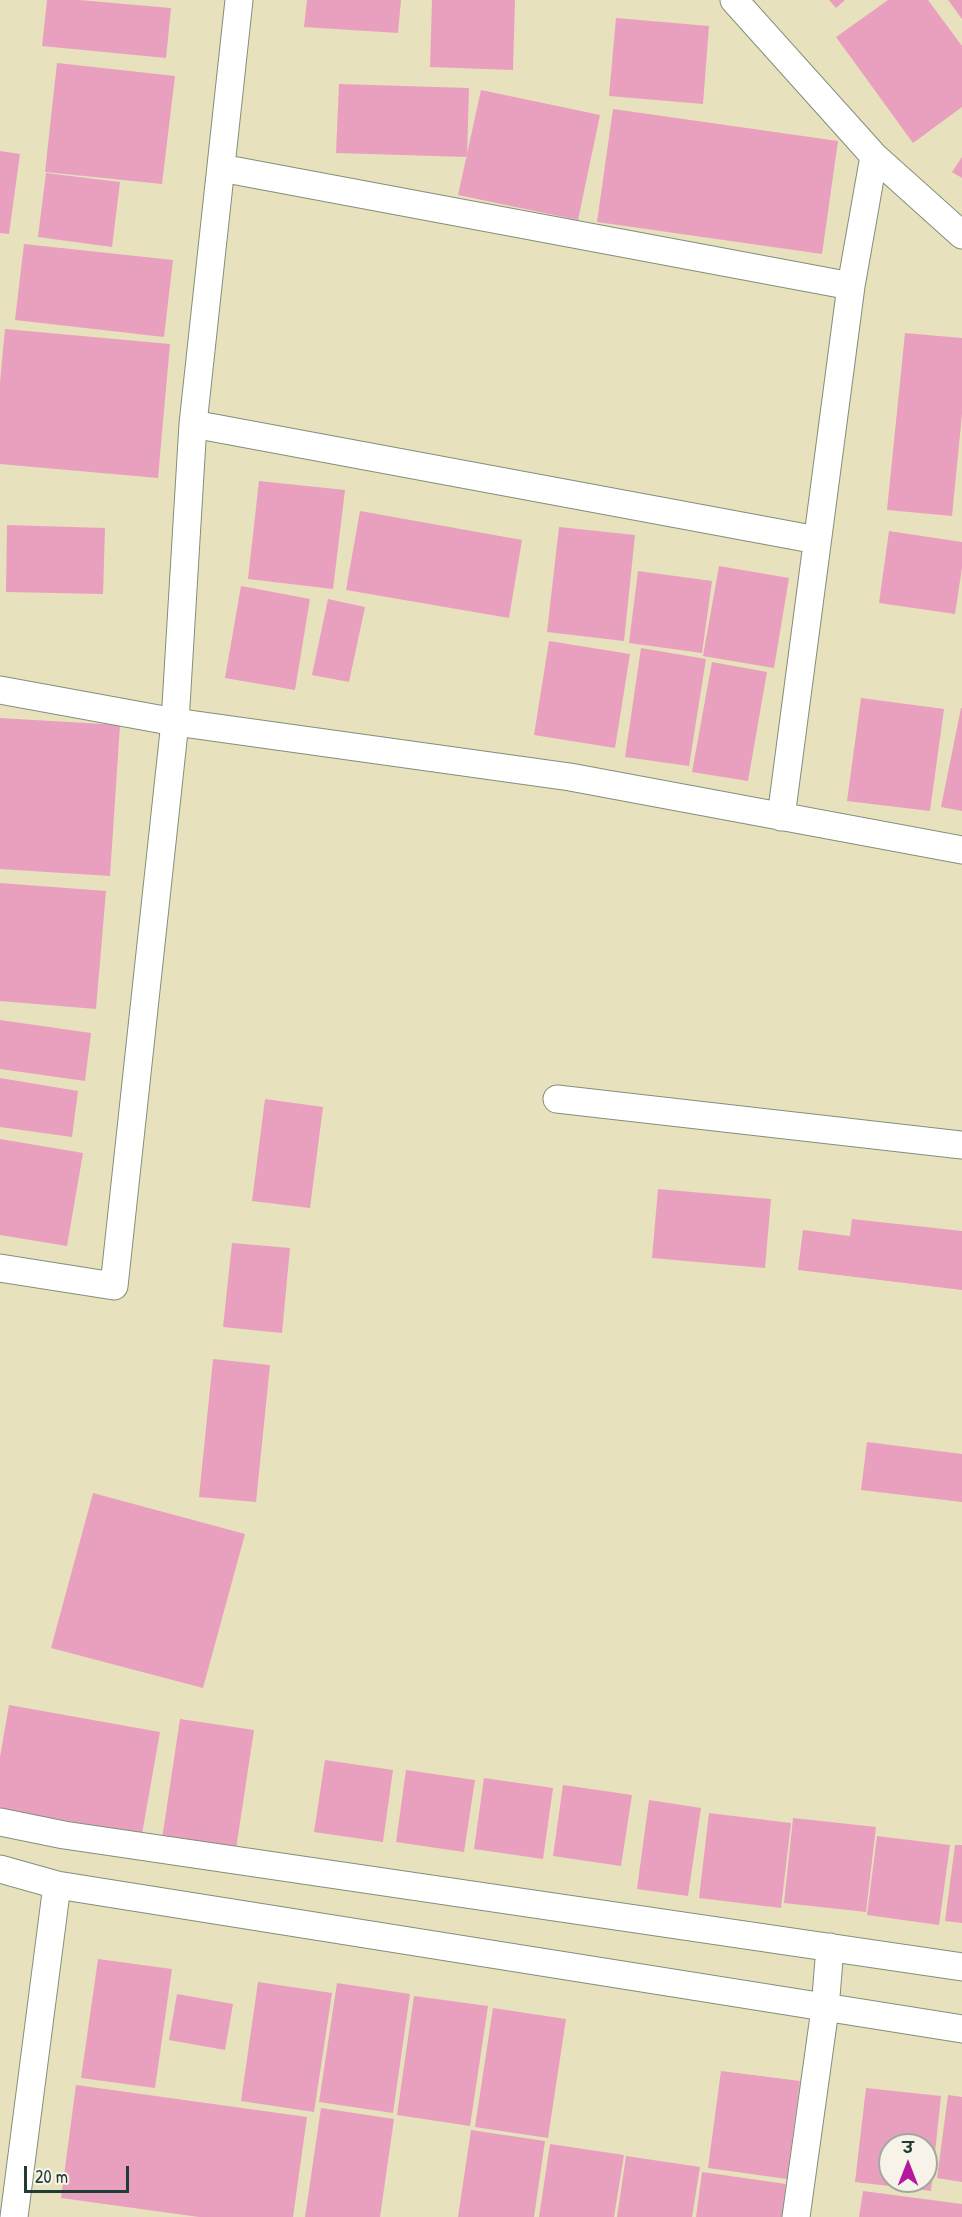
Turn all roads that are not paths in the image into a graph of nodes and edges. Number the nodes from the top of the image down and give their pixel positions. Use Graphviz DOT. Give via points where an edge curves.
graph roads {
  1 [pos="239,0"];
  2 [pos="734,0"];
  3 [pos="874,156"];
  4 [pos="221,168"];
  5 [pos="962,235"];
  6 [pos="851,286"];
  7 [pos="193,424"];
  8 [pos="817,540"];
  9 [pos="0,690"];
  10 [pos="176,722"];
  11 [pos="781,817"];
  12 [pos="962,850"];
  13 [pos="557,1099"];
  14 [pos="962,1145"];
  15 [pos="0,1268"];
  16 [pos="0,1822"];
  17 [pos="0,1869"];
  18 [pos="57,1886"];
  19 [pos="830,1947"];
  20 [pos="962,1967"];
  21 [pos="825,2009"];
  22 [pos="962,2029"];
  23 [pos="14,2217"];
  24 [pos="796,2217"];
  1 -- 4 [label="street"];
  2 -- 3 [label="street"];
  3 -- 5 [label="street"];
  3 -- 6 [label="street"];
  4 -- 6 [label="street"];
  4 -- 7 [label="street"];
  6 -- 8 [label="street"];
  7 -- 8 [label="street"];
  7 -- 10 [label="street"];
  8 -- 11 [label="street"];
  9 -- 10 [label="street"];
  10 -- 11 [label="street" via="570,777"];
  10 -- 15 [label="street" via="114,1286"];
  11 -- 12 [label="street"];
  13 -- 14 [label="street"];
  16 -- 19 [label="street" via="64,1835"];
  17 -- 18 [label="street"];
  18 -- 21 [label="street"];
  18 -- 23 [label="street"];
  19 -- 20 [label="street"];
  19 -- 21 [label="street"];
  21 -- 22 [label="street"];
  21 -- 24 [label="street"];
}
